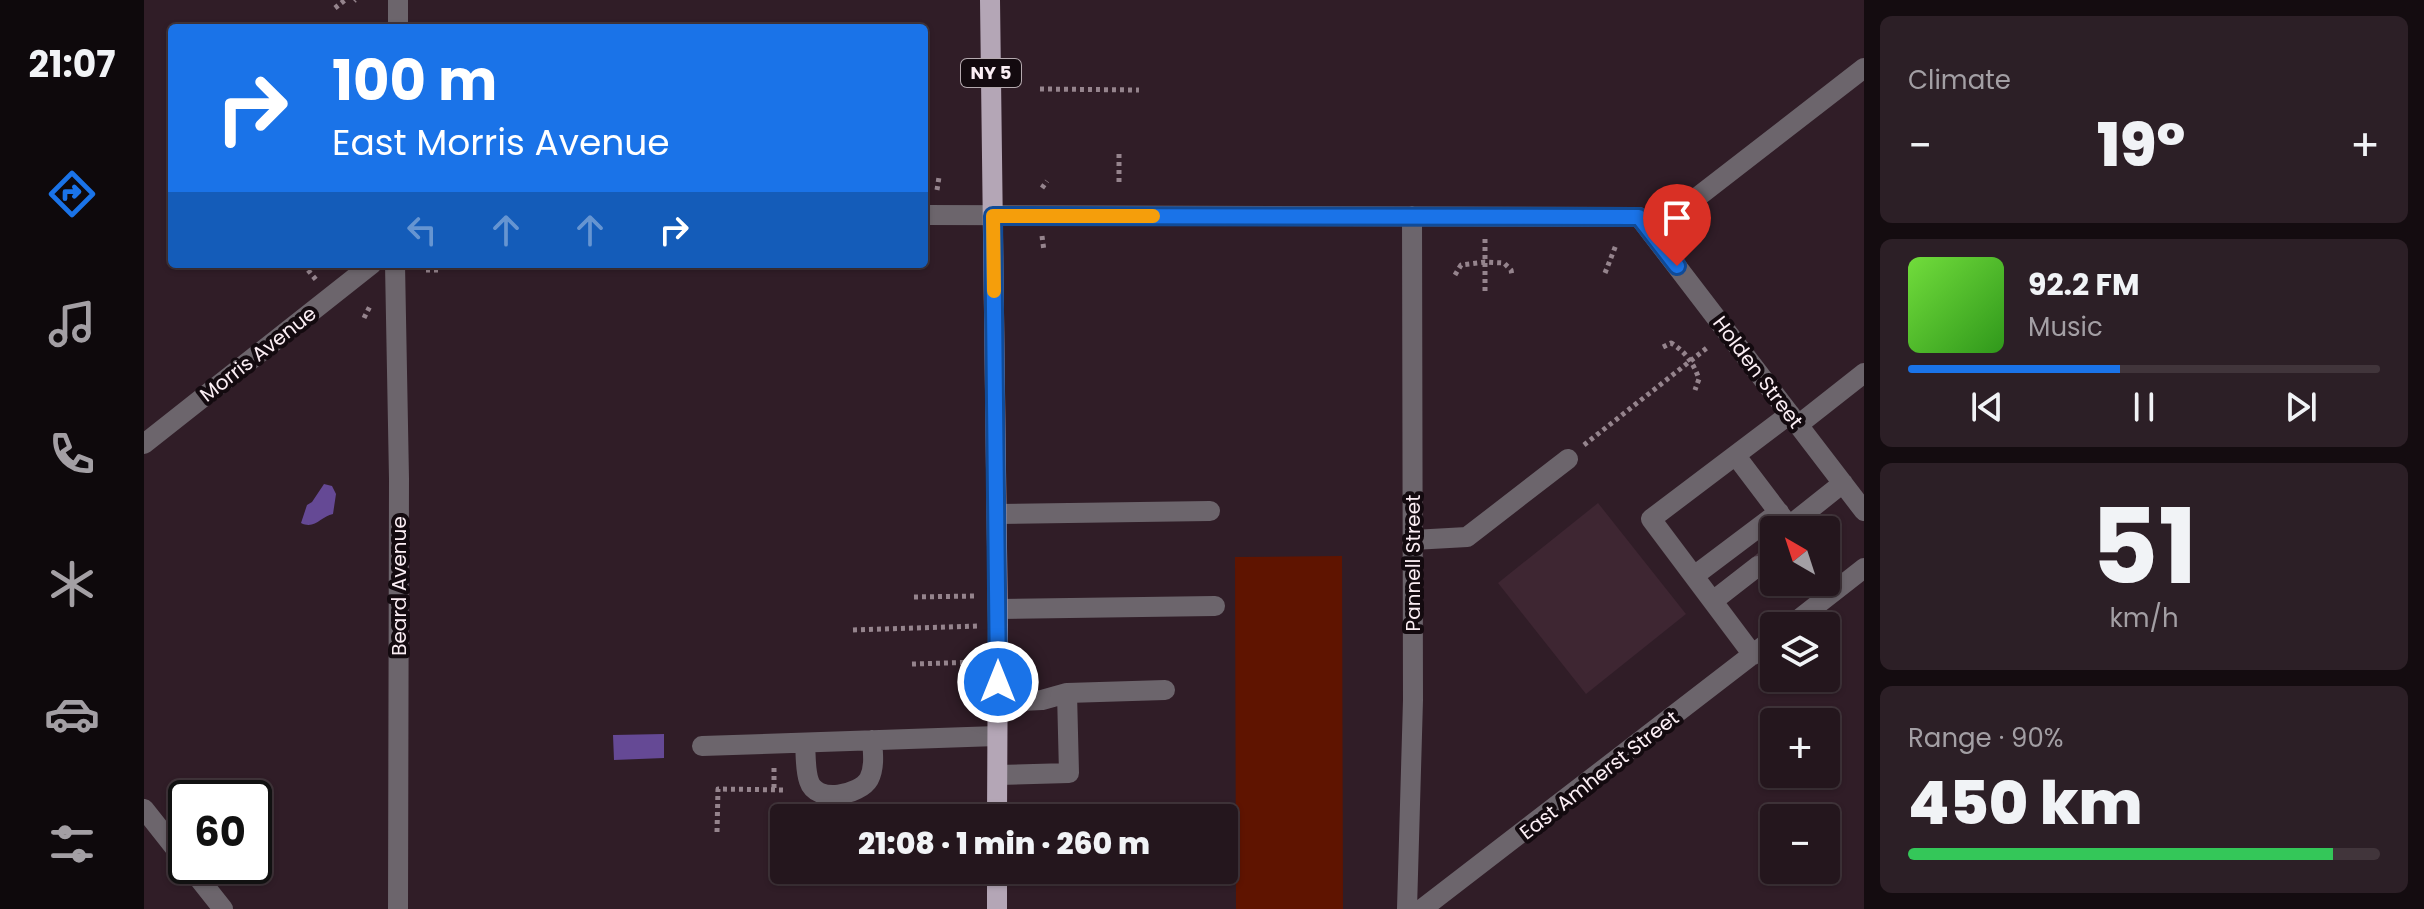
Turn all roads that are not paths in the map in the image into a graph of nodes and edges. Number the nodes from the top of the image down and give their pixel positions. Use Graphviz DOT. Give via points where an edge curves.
graph roads {
  1 [pos="990,0"];
  2 [pos="397,1"];
  3 [pos="398,24"];
  4 [pos="1864,68"];
  5 [pos="928,215"];
  6 [pos="993,216"];
  7 [pos="1412,216"];
  8 [pos="1651,233"];
  9 [pos="367,268"];
  10 [pos="395,268"];
  11 [pos="1864,373"];
  12 [pos="1794,420"];
  13 [pos="144,444"];
  14 [pos="1736,456"];
  15 [pos="1568,459"];
  16 [pos="1843,483"];
  17 [pos="1210,511"];
  18 [pos="1864,511"];
  19 [pos="997,514"];
  20 [pos="1782,516"];
  21 [pos="1797,516"];
  22 [pos="1760,538"];
  23 [pos="1413,540"];
  24 [pos="1758,566"];
  25 [pos="1864,568"];
  26 [pos="1694,576"];
  27 [pos="1840,577"];
  28 [pos="1817,596"];
  29 [pos="1713,601"];
  30 [pos="1215,606"];
  31 [pos="998,609"];
  32 [pos="1803,612"];
  33 [pos="1760,649"];
  34 [pos="1753,655"];
  35 [pos="1165,690"];
  36 [pos="1067,693"];
  37 [pos="997,702"];
  38 [pos="997,736"];
  39 [pos="872,740"];
  40 [pos="805,743"];
  41 [pos="702,746"];
  42 [pos="998,775"];
  43 [pos="997,804"];
  44 [pos="144,809"];
  45 [pos="168,839"];
  46 [pos="204,884"];
  47 [pos="997,884"];
  48 [pos="223,909"];
  49 [pos="398,909"];
  50 [pos="997,909"];
  51 [pos="1407,909"];
  52 [pos="1422,909"];
  1 -- 6 [label="main road, NY 5"];
  2 -- 3 [label="street"];
  4 -- 8 [label="street"];
  5 -- 6 [label="street"];
  6 -- 7 [label="street"];
  6 -- 19 [label="main road, NY 5"];
  7 -- 8 [label="street" via="1639,217"];
  7 -- 23 [label="street, Pannell Street"];
  8 -- 12 [label="street, Holden Street"];
  9 -- 13 [label="street, Morris Avenue"];
  10 -- 49 [label="street, Beard Avenue"];
  11 -- 12 [label="street"];
  12 -- 14 [label="street"];
  12 -- 16 [label="street, Holden Street"];
  14 -- 20 [label="street"];
  14 -- 26 [label="street" via="1651,519"];
  15 -- 23 [label="street" via="1467,537"];
  16 -- 18 [label="street, Holden Street"];
  16 -- 21 [label="street"];
  17 -- 19 [label="street"];
  19 -- 31 [label="main road, NY 5"];
  22 -- 26 [label="street"];
  23 -- 51 [label="street, Pannell Street"];
  24 -- 29 [label="street"];
  25 -- 27 [label="street"];
  26 -- 29 [label="street"];
  28 -- 32 [label="street"];
  29 -- 34 [label="street"];
  30 -- 31 [label="street"];
  31 -- 37 [label="main road, NY 5"];
  33 -- 34 [label="street, East Amherst Street"];
  34 -- 52 [label="street, East Amherst Street"];
  35 -- 36 [label="street"];
  36 -- 37 [label="street"];
  36 -- 42 [label="street" via="1069,773"];
  37 -- 38 [label="main road, NY 5"];
  38 -- 39 [label="street"];
  38 -- 42 [label="main road, NY 5"];
  39 -- 40 [label="street"];
  39 -- 40 [label="street" via="868,781 849,793 824,794 809,783"];
  40 -- 41 [label="street"];
  42 -- 43 [label="main road, NY 5"];
  44 -- 45 [label="street"];
  46 -- 48 [label="street"];
  47 -- 50 [label="main road"];
}
